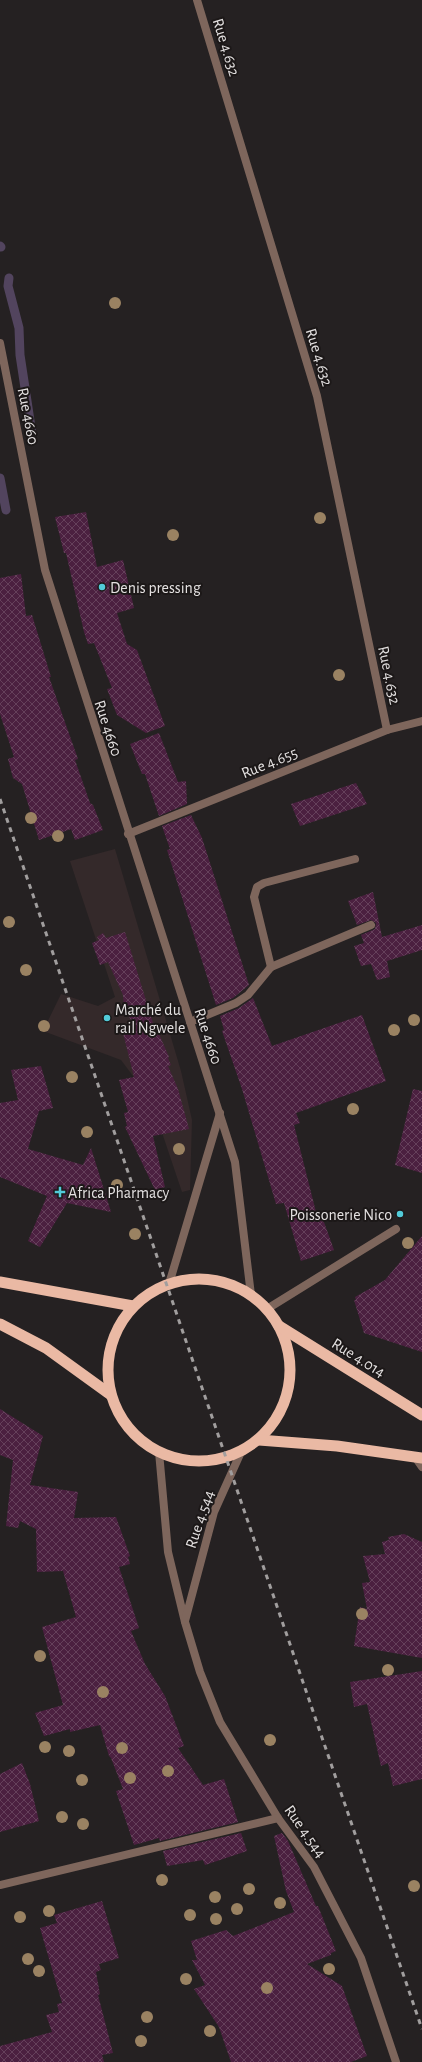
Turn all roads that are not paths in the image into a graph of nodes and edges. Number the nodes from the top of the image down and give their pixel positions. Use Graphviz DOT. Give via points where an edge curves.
graph roads {
  1 [pos="197,0"];
  2 [pos="0,343"];
  3 [pos="422,721"];
  4 [pos="387,730"];
  5 [pos="128,834"];
  6 [pos="355,859"];
  7 [pos="371,925"];
  8 [pos="271,967"];
  9 [pos="190,1022"];
  10 [pos="220,1114"];
  11 [pos="396,1229"];
  12 [pos="0,1282"];
  13 [pos="169,1284"];
  14 [pos="250,1295"];
  15 [pos="133,1306"];
  16 [pos="267,1309"];
  17 [pos="0,1324"];
  18 [pos="279,1326"];
  19 [pos="111,1395"];
  20 [pos="422,1415"];
  21 [pos="258,1440"];
  22 [pos="159,1452"];
  23 [pos="241,1452"];
  24 [pos="419,1458"];
  25 [pos="422,1467"];
  26 [pos="185,1622"];
  27 [pos="278,1818"];
  28 [pos="0,1885"];
  29 [pos="396,2062"];
  1 -- 4 [label="street, Rue 4.632" via="317,396"];
  2 -- 5 [label="street, Rue 4660" via="45,570"];
  3 -- 4 [label="street, Rue 4.655"];
  4 -- 5 [label="street, Rue 4.655"];
  5 -- 9 [label="street, Rue 4660"];
  6 -- 8 [label="street" via="256,887 254,897"];
  7 -- 8 [label="street"];
  8 -- 9 [label="street" via="248,995 236,1003"];
  9 -- 10 [label="street, Rue 4660"];
  10 -- 13 [label="street"];
  10 -- 14 [label="street, Rue 4660" via="235,1162"];
  11 -- 16 [label="street"];
  12 -- 15 [label="highway"];
  13 -- 14 [label="highway" via="190,1279 211,1280 231,1285"];
  13 -- 15 [label="highway"];
  14 -- 16 [label="highway"];
  15 -- 19 [label="highway" via="113,1338 108,1357"];
  16 -- 18 [label="highway"];
  17 -- 19 [label="highway" via="46,1348"];
  18 -- 20 [label="highway, Rue 4.014"];
  18 -- 21 [label="highway" via="287,1345 291,1366 289,1387 284,1407 273,1425"];
  19 -- 22 [label="highway" via="129,1428 142,1442"];
  21 -- 23 [label="highway"];
  21 -- 24 [label="highway" via="337,1446"];
  22 -- 23 [label="highway" via="180,1459 203,1462"];
  22 -- 26 [label="street, Rue 4.544" via="168,1552"];
  23 -- 26 [label="street, Rue 4.544" via="214,1512"];
  24 -- 25 [label="street"];
  26 -- 27 [label="street, Rue 4.544" via="200,1672 220,1722"];
  27 -- 28 [label="street"];
  27 -- 29 [label="street, Rue 4.544" via="314,1867 361,1958"];
}
